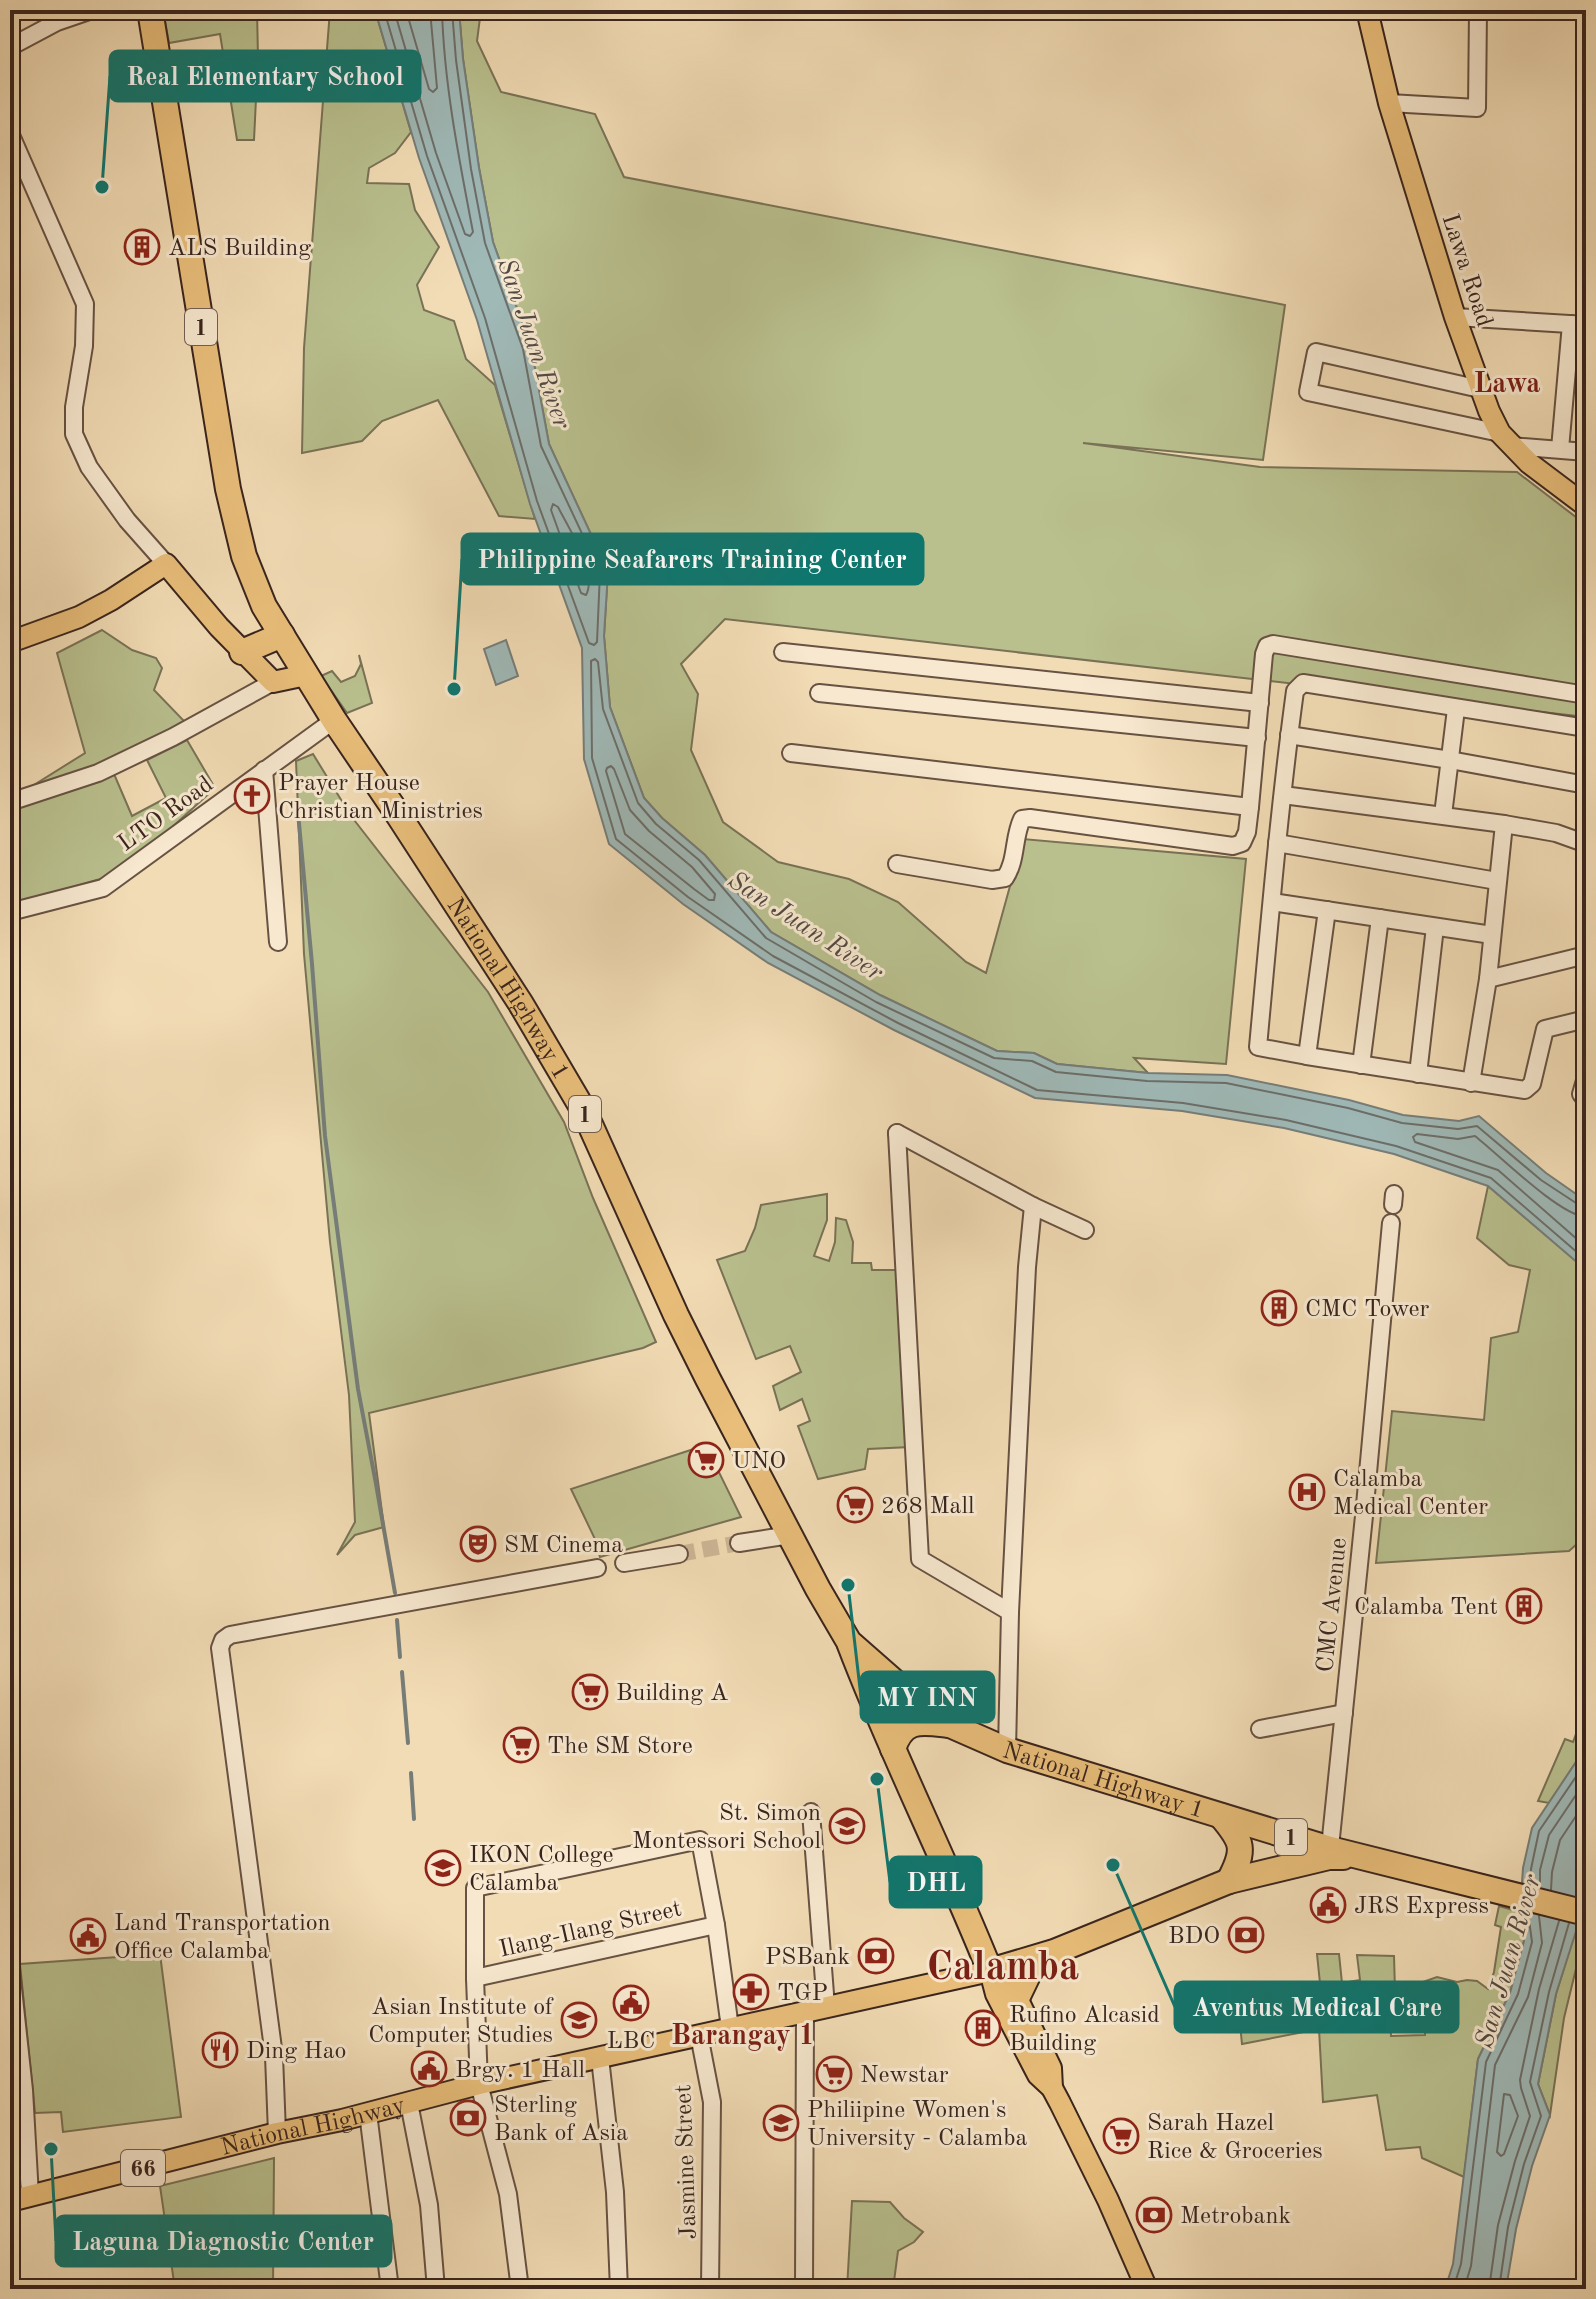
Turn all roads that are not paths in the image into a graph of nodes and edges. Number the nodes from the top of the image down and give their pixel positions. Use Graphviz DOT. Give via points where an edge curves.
graph roads {
  1 [pos="92,10"];
  2 [pos="150,10"];
  3 [pos="1367,10"];
  4 [pos="1478,10"];
  5 [pos="10,47"];
  6 [pos="1389,103"];
  7 [pos="10,133"];
  8 [pos="1455,317"];
  9 [pos="1578,325"];
  10 [pos="1567,371"];
  11 [pos="1586,373"];
  12 [pos="1480,389"];
  13 [pos="1506,440"];
  14 [pos="1560,449"];
  15 [pos="1586,452"];
  16 [pos="1586,506"];
  17 [pos="166,564"];
  18 [pos="282,635"];
  19 [pos="10,642"];
  20 [pos="242,652"];
  21 [pos="783,652"];
  22 [pos="306,675"];
  23 [pos="273,682"];
  24 [pos="819,693"];
  25 [pos="1586,695"];
  26 [pos="1260,703"];
  27 [pos="1456,709"];
  28 [pos="334,720"];
  29 [pos="1586,728"];
  30 [pos="1289,735"];
  31 [pos="1257,738"];
  32 [pos="791,753"];
  33 [pos="1450,760"];
  34 [pos="264,770"];
  35 [pos="1586,785"];
  36 [pos="1283,795"];
  37 [pos="10,802"];
  38 [pos="1250,807"];
  39 [pos="1443,815"];
  40 [pos="1504,824"];
  41 [pos="1277,843"];
  42 [pos="1586,846"];
  43 [pos="897,864"];
  44 [pos="1497,881"];
  45 [pos="1272,902"];
  46 [pos="1327,910"];
  47 [pos="10,912"];
  48 [pos="1380,918"];
  49 [pos="1435,927"];
  50 [pos="1492,935"];
  51 [pos="278,942"];
  52 [pos="1586,955"];
  53 [pos="1488,979"];
  54 [pos="1586,1019"];
  55 [pos="1307,1056"];
  56 [pos="1361,1065"];
  57 [pos="1418,1074"];
  58 [pos="1586,1077"];
  59 [pos="1471,1083"];
  60 [pos="1586,1100"];
  61 [pos="1033,1206"];
  62 [pos="1391,1223"];
  63 [pos="1085,1230"];
  64 [pos="790,1535"];
  65 [pos="739,1543"];
  66 [pos="679,1554"];
  67 [pos="624,1563"];
  68 [pos="597,1568"];
  69 [pos="1010,1612"];
  70 [pos="849,1642"];
  71 [pos="915,1700"];
  72 [pos="1344,1713"];
  73 [pos="881,1725"];
  74 [pos="950,1725"];
  75 [pos="1260,1729"];
  76 [pos="893,1749"];
  77 [pos="1007,1750"];
  78 [pos="811,1812"];
  79 [pos="1221,1816"];
  80 [pos="1329,1853"];
  81 [pos="1229,1881"];
  82 [pos="1586,1913"];
  83 [pos="716,1925"];
  84 [pos="1054,1952"];
  85 [pos="10,1961"];
  86 [pos="990,1971"];
  87 [pos="475,1978"];
  88 [pos="1017,1998"];
  89 [pos="816,2009"];
  90 [pos="730,2028"];
  91 [pos="699,2035"];
  92 [pos="600,2058"];
  93 [pos="479,2084"];
  94 [pos="1052,2088"];
  95 [pos="409,2103"];
  96 [pos="368,2113"];
  97 [pos="277,2133"];
  98 [pos="30,2196"];
  99 [pos="10,2201"];
  100 [pos="390,2289"];
  101 [pos="436,2289"];
  102 [pos="520,2289"];
  103 [pos="619,2289"];
  104 [pos="710,2289"];
  105 [pos="804,2289"];
  106 [pos="1147,2289"];
  1 -- 5 [label="street"];
  2 -- 18 [label="highway, National Highway 1 / 1" via="228,489 244,556"];
  3 -- 6 [label="main road, Lawa Road"];
  4 -- 6 [label="street" via="1477,108"];
  6 -- 8 [label="main road, Lawa Road"];
  7 -- 17 [label="street" via="85,304 74,434 89,467"];
  8 -- 9 [label="street"];
  8 -- 12 [label="main road, Lawa Road"];
  9 -- 10 [label="street"];
  10 -- 11 [label="street"];
  10 -- 14 [label="street"];
  12 -- 13 [label="main road, Lawa Road"];
  12 -- 13 [label="street" via="1316,352 1308,392"];
  13 -- 14 [label="street"];
  13 -- 16 [label="main road, Lawa Road"];
  14 -- 15 [label="street"];
  17 -- 19 [label="main road" via="79,617"];
  17 -- 20 [label="main road"];
  18 -- 20 [label="highway"];
  18 -- 22 [label="highway, National Highway 1 / 1"];
  20 -- 23 [label="main road"];
  21 -- 26 [label="street"];
  22 -- 23 [label="main road"];
  22 -- 28 [label="highway, National Highway 1 / 1"];
  23 -- 37 [label="street" via="98,773"];
  24 -- 31 [label="street"];
  25 -- 26 [label="street" via="1273,644 1264,654"];
  26 -- 31 [label="street"];
  27 -- 29 [label="street"];
  27 -- 30 [label="street" via="1303,683 1295,691"];
  27 -- 33 [label="street"];
  28 -- 34 [label="street, LTO Road"];
  28 -- 64 [label="highway, National Highway 1 / 1" via="521,1004 584,1111 676,1315"];
  30 -- 33 [label="street"];
  30 -- 36 [label="street"];
  31 -- 38 [label="street"];
  32 -- 38 [label="street"];
  33 -- 35 [label="street"];
  33 -- 39 [label="street"];
  34 -- 47 [label="street, LTO Road" via="103,888"];
  34 -- 51 [label="street"];
  36 -- 39 [label="street"];
  36 -- 41 [label="street"];
  38 -- 43 [label="street" via="1247,832 1242,843 1233,846 1030,818 1022,819 1017,828 1005,878"];
  39 -- 40 [label="street"];
  40 -- 42 [label="street" via="1556,833"];
  40 -- 44 [label="street"];
  41 -- 44 [label="street"];
  41 -- 45 [label="street"];
  44 -- 50 [label="street"];
  45 -- 46 [label="street"];
  45 -- 55 [label="street" via="1258,1047"];
  46 -- 48 [label="street"];
  46 -- 55 [label="street"];
  48 -- 49 [label="street"];
  48 -- 56 [label="street"];
  49 -- 50 [label="street"];
  49 -- 57 [label="street"];
  50 -- 53 [label="street"];
  52 -- 53 [label="street"];
  53 -- 59 [label="street"];
  54 -- 59 [label="street" via="1545,1029 1532,1084 1525,1090"];
  55 -- 56 [label="street"];
  56 -- 57 [label="street"];
  57 -- 59 [label="street"];
  58 -- 60 [label="street" via="1581,1094"];
  61 -- 63 [label="street"];
  61 -- 69 [label="street"];
  61 -- 69 [label="street" via="897,1133 920,1559"];
  62 -- 72 [label="street, CMC Avenue"];
  64 -- 65 [label="street"];
  64 -- 70 [label="highway, National Highway 1 / 1"];
  66 -- 67 [label="street"];
  68 -- 97 [label="street" via="223,1640 274,2056"];
  69 -- 77 [label="street"];
  70 -- 71 [label="highway, National Highway 1 / 1"];
  70 -- 73 [label="highway"];
  71 -- 73 [label="highway" via="904,1716"];
  71 -- 74 [label="highway, National Highway 1 / 1"];
  72 -- 75 [label="street"];
  72 -- 80 [label="street, CMC Avenue"];
  73 -- 76 [label="highway"];
  74 -- 76 [label="highway, 1" via="910,1725"];
  74 -- 77 [label="highway, National Highway 1 / 1"];
  76 -- 86 [label="highway"];
  77 -- 79 [label="highway, National Highway 1 / 1"];
  78 -- 89 [label="street"];
  79 -- 80 [label="highway, National Highway 1 / 1"];
  79 -- 81 [label="highway, 1" via="1241,1848"];
  80 -- 81 [label="highway, National Highway 1 / 1"];
  80 -- 82 [label="highway, National Highway 1 / 1"];
  81 -- 84 [label="highway, National Highway 1 / 1"];
  83 -- 87 [label="street, Ilang-Ilang Street"];
  83 -- 87 [label="street" via="700,1840 475,1888"];
  83 -- 90 [label="street"];
  84 -- 86 [label="highway, National Highway 1 / 1"];
  84 -- 88 [label="highway" via="1030,1971"];
  85 -- 98 [label="street"];
  86 -- 88 [label="main road"];
  86 -- 89 [label="main road, National Highway / 66"];
  86 -- 94 [label="main road" via="996,1994 1038,2075"];
  87 -- 93 [label="street"];
  88 -- 94 [label="main road" via="1051,2068"];
  89 -- 90 [label="main road, National Highway / 66"];
  89 -- 105 [label="street"];
  90 -- 91 [label="main road, National Highway / 66"];
  91 -- 92 [label="main road, National Highway / 66"];
  91 -- 104 [label="street, Jasmine Street" via="712,2102"];
  92 -- 93 [label="main road, National Highway / 66"];
  92 -- 103 [label="street"];
  93 -- 95 [label="main road, National Highway / 66"];
  93 -- 102 [label="street" via="508,2194"];
  94 -- 106 [label="main road"];
  95 -- 96 [label="main road, National Highway / 66"];
  95 -- 101 [label="street" via="429,2205"];
  96 -- 97 [label="main road, National Highway / 66"];
  96 -- 100 [label="street"];
  97 -- 98 [label="main road, National Highway / 66"];
  98 -- 99 [label="main road, National Highway / 66"];
}
